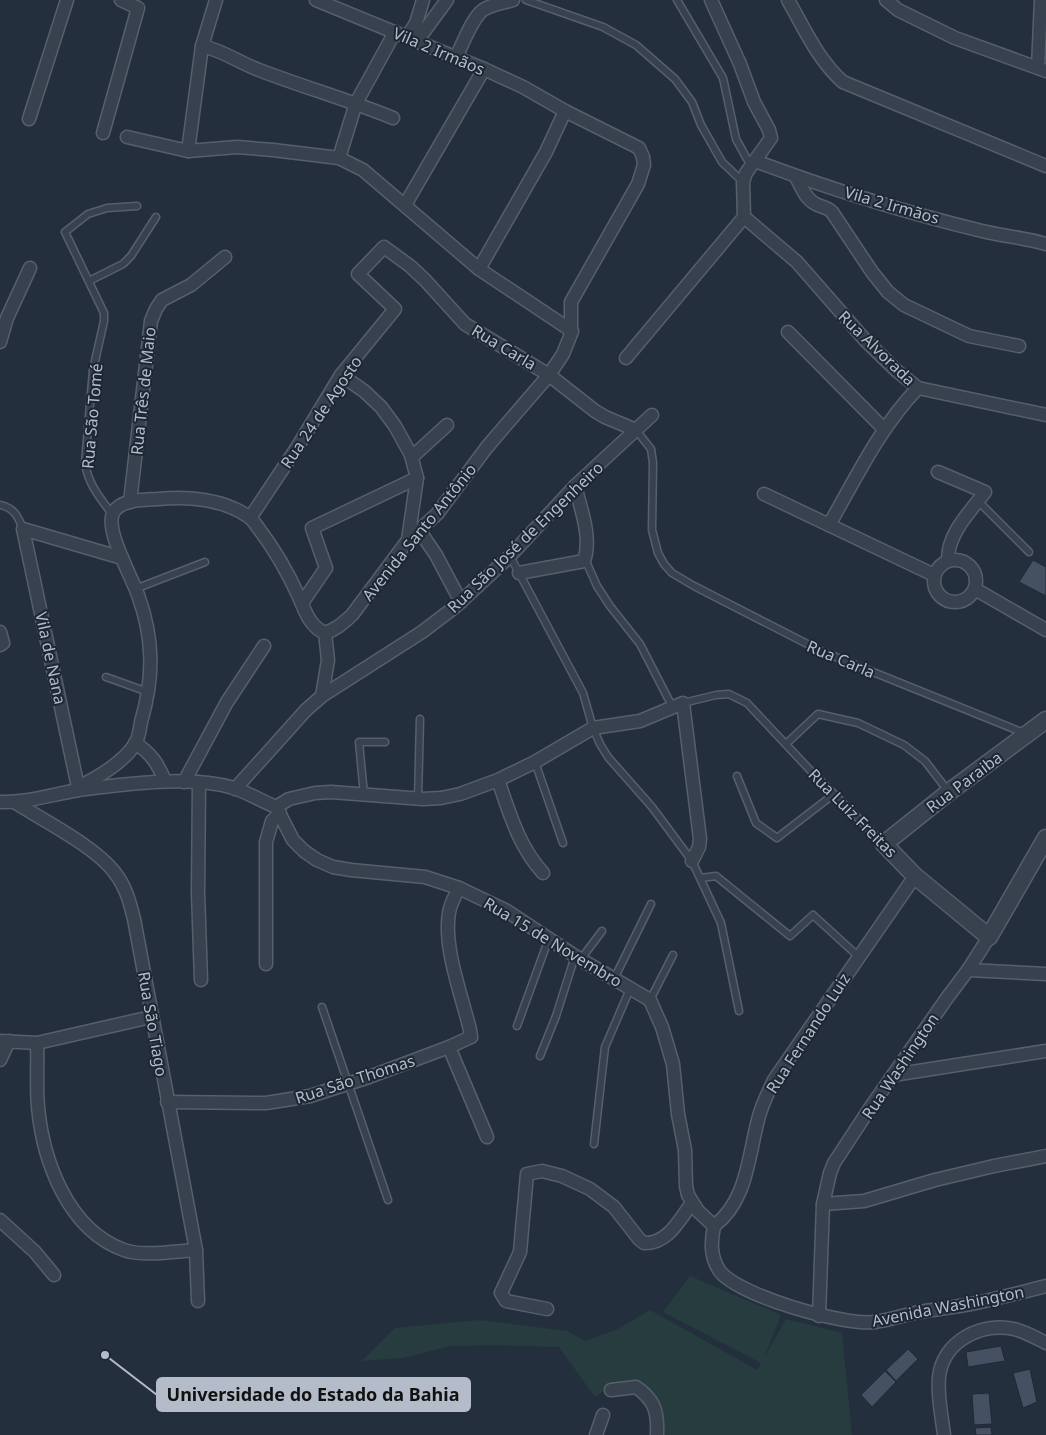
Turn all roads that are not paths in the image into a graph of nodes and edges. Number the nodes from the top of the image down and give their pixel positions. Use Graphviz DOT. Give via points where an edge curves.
graph roads {
  1 [pos="68,0"];
  2 [pos="121,0"];
  3 [pos="216,0"];
  4 [pos="316,0"];
  5 [pos="423,0"];
  6 [pos="447,0"];
  7 [pos="513,0"];
  8 [pos="526,0"];
  9 [pos="677,0"];
  10 [pos="711,0"];
  11 [pos="788,0"];
  12 [pos="886,0"];
  13 [pos="1040,0"];
  14 [pos="406,37"];
  15 [pos="202,46"];
  16 [pos="456,57"];
  17 [pos="484,69"];
  18 [pos="1042,70"];
  19 [pos="356,103"];
  20 [pos="563,109"];
  21 [pos="393,118"];
  22 [pos="29,119"];
  23 [pos="103,133"];
  24 [pos="127,137"];
  25 [pos="188,151"];
  26 [pos="339,158"];
  27 [pos="751,160"];
  28 [pos="1046,166"];
  29 [pos="796,177"];
  30 [pos="743,182"];
  31 [pos="405,205"];
  32 [pos="137,206"];
  33 [pos="156,217"];
  34 [pos="744,217"];
  35 [pos="1046,244"];
  36 [pos="384,247"];
  37 [pos="225,257"];
  38 [pos="30,268"];
  39 [pos="480,269"];
  40 [pos="89,281"];
  41 [pos="4,318"];
  42 [pos="572,331"];
  43 [pos="788,332"];
  44 [pos="0,342"];
  45 [pos="1019,346"];
  46 [pos="626,358"];
  47 [pos="342,375"];
  48 [pos="549,375"];
  49 [pos="918,388"];
  50 [pos="652,415"];
  51 [pos="1046,416"];
  52 [pos="447,425"];
  53 [pos="884,429"];
  54 [pos="636,430"];
  55 [pos="412,457"];
  56 [pos="938,472"];
  57 [pos="416,478"];
  58 [pos="575,486"];
  59 [pos="764,494"];
  60 [pos="981,496"];
  61 [pos="130,502"];
  62 [pos="0,505"];
  63 [pos="112,514"];
  64 [pos="250,518"];
  65 [pos="829,526"];
  66 [pos="23,529"];
  67 [pos="419,530"];
  68 [pos="408,540"];
  69 [pos="1029,552"];
  70 [pos="510,556"];
  71 [pos="122,558"];
  72 [pos="585,559"];
  73 [pos="948,560"];
  74 [pos="205,562"];
  75 [pos="519,573"];
  76 [pos="934,575"];
  77 [pos="136,589"];
  78 [pos="974,589"];
  79 [pos="461,602"];
  80 [pos="302,604"];
  81 [pos="1046,630"];
  82 [pos="325,632"];
  83 [pos="264,646"];
  84 [pos="106,678"];
  85 [pos="148,692"];
  86 [pos="322,696"];
  87 [pos="678,705"];
  88 [pos="420,719"];
  89 [pos="1046,720"];
  90 [pos="593,728"];
  91 [pos="1027,735"];
  92 [pos="385,742"];
  93 [pos="135,743"];
  94 [pos="786,744"];
  95 [pos="535,762"];
  96 [pos="737,776"];
  97 [pos="498,780"];
  98 [pos="165,781"];
  99 [pos="184,782"];
  100 [pos="199,782"];
  101 [pos="79,788"];
  102 [pos="235,789"];
  103 [pos="949,792"];
  104 [pos="834,794"];
  105 [pos="364,795"];
  106 [pos="418,799"];
  107 [pos="0,802"];
  108 [pos="14,802"];
  109 [pos="278,810"];
  110 [pos="1046,838"];
  111 [pos="563,843"];
  112 [pos="884,844"];
  113 [pos="692,861"];
  114 [pos="543,873"];
  115 [pos="915,876"];
  116 [pos="701,878"];
  117 [pos="459,888"];
  118 [pos="650,904"];
  119 [pos="602,931"];
  120 [pos="989,937"];
  121 [pos="549,938"];
  122 [pos="673,954"];
  123 [pos="859,957"];
  124 [pos="578,958"];
  125 [pos="266,964"];
  126 [pos="968,970"];
  127 [pos="1046,974"];
  128 [pos="614,979"];
  129 [pos="201,980"];
  130 [pos="630,989"];
  131 [pos="650,1000"];
  132 [pos="322,1007"];
  133 [pos="739,1011"];
  134 [pos="151,1017"];
  135 [pos="517,1026"];
  136 [pos="5,1041"];
  137 [pos="37,1042"];
  138 [pos="449,1047"];
  139 [pos="1046,1051"];
  140 [pos="540,1056"];
  141 [pos="0,1060"];
  142 [pos="893,1075"];
  143 [pos="347,1084"];
  144 [pos="167,1102"];
  145 [pos="487,1137"];
  146 [pos="594,1144"];
  147 [pos="1046,1156"];
  148 [pos="388,1200"];
  149 [pos="692,1203"];
  150 [pos="824,1204"];
  151 [pos="0,1220"];
  152 [pos="714,1226"];
  153 [pos="196,1250"];
  154 [pos="54,1275"];
  155 [pos="1046,1286"];
  156 [pos="198,1301"];
  157 [pos="547,1309"];
  158 [pos="819,1316"];
  159 [pos="1046,1343"];
  160 [pos="611,1390"];
  161 [pos="603,1414"];
  162 [pos="596,1435"];
  163 [pos="657,1435"];
  164 [pos="944,1435"];
  1 -- 22 [label="street"];
  2 -- 23 [label="street" via="138,8"];
  3 -- 15 [label="street"];
  4 -- 14 [label="street, Vila 2 Irmãos"];
  5 -- 14 [label="street" via="416,24"];
  6 -- 14 [label="street"];
  7 -- 16 [label="street" via="482,11"];
  8 -- 30 [label="lane" via="603,27 644,51 675,79 692,102 722,162"];
  9 -- 27 [label="lane" via="723,78 736,139"];
  10 -- 27 [label="street" via="771,134"];
  11 -- 28 [label="street" via="816,50 843,82"];
  12 -- 18 [label="street" via="898,10 955,38"];
  13 -- 18 [label="street"];
  14 -- 16 [label="street, Vila 2 Irmãos"];
  14 -- 19 [label="street"];
  15 -- 19 [label="street" via="279,78"];
  15 -- 25 [label="street"];
  16 -- 17 [label="street, Vila 2 Irmãos"];
  17 -- 20 [label="street, Vila 2 Irmãos"];
  17 -- 31 [label="street"];
  19 -- 21 [label="street"];
  19 -- 26 [label="street"];
  20 -- 39 [label="street" via="546,152"];
  20 -- 42 [label="street, Vila 2 Irmãos" via="639,148 644,165 624,211 571,302"];
  24 -- 25 [label="street"];
  25 -- 26 [label="street" via="236,147"];
  26 -- 31 [label="street" via="363,170"];
  27 -- 29 [label="street, Vila 2 Irmãos"];
  27 -- 30 [label="street"];
  29 -- 35 [label="street, Vila 2 Irmãos" via="983,231"];
  29 -- 45 [label="street" via="808,198 832,212 872,272 904,306 970,336"];
  30 -- 34 [label="street"];
  31 -- 39 [label="street"];
  32 -- 40 [label="lane, Rua São Tomé" via="107,208 88,214 65,232"];
  33 -- 40 [label="lane" via="132,256"];
  34 -- 46 [label="street"];
  34 -- 49 [label="street, Rua Alvorada" via="797,262 866,341"];
  36 -- 47 [label="street, Rua 24 de Agosto" via="358,274 395,309"];
  36 -- 48 [label="street, Rua Carla" via="415,271 465,324"];
  37 -- 61 [label="street, Rua Três de Maio" via="191,285 162,300 151,321"];
  38 -- 41 [label="street"];
  39 -- 42 [label="street"];
  40 -- 63 [label="lane, Rua São Tomé" via="100,303 104,321 93,370 84,463 92,487"];
  41 -- 44 [label="street"];
  42 -- 48 [label="street, Avenida Santo Antônio" via="563,354"];
  43 -- 53 [label="street"];
  47 -- 55 [label="street" via="382,407"];
  47 -- 64 [label="street, Rua 24 de Agosto"];
  48 -- 54 [label="street, Rua Carla" via="595,411"];
  48 -- 67 [label="street, Avenida Santo Antônio" via="487,446 437,514"];
  49 -- 51 [label="street, Rua Alvorada"];
  49 -- 53 [label="street"];
  50 -- 54 [label="street, Rua São José de Engenheiro"];
  52 -- 55 [label="street"];
  53 -- 65 [label="street"];
  54 -- 58 [label="street, Rua São José de Engenheiro"];
  54 -- 91 [label="lane, Rua Carla" via="651,449 652,530 658,554 672,573 821,651"];
  55 -- 57 [label="street"];
  56 -- 60 [label="street"];
  57 -- 68 [label="street"];
  57 -- 80 [label="street" via="312,528 326,568"];
  58 -- 70 [label="street, Rua São José de Engenheiro"];
  58 -- 72 [label="street" via="585,533"];
  59 -- 65 [label="street"];
  60 -- 69 [label="lane"];
  60 -- 73 [label="street" via="952,537"];
  61 -- 63 [label="street" via="118,506"];
  61 -- 64 [label="street" via="181,498 204,500 229,507"];
  62 -- 66 [label="lane" via="14,511"];
  63 -- 71 [label="street" via="113,534"];
  64 -- 80 [label="street" via="274,548"];
  65 -- 76 [label="street"];
  66 -- 71 [label="street"];
  66 -- 101 [label="street, Vila de Nana"];
  67 -- 68 [label="street, Avenida Santo Antônio"];
  67 -- 79 [label="street"];
  68 -- 82 [label="street, Avenida Santo Antônio" via="352,614 342,624"];
  70 -- 75 [label="lane"];
  70 -- 79 [label="street, Rua São José de Engenheiro"];
  71 -- 77 [label="street"];
  72 -- 75 [label="street" via="580,563"];
  72 -- 87 [label="lane" via="597,586 640,644"];
  73 -- 76 [label="street" via="937,568"];
  73 -- 78 [label="street" via="962,561 973,569"];
  74 -- 77 [label="lane"];
  75 -- 90 [label="lane" via="583,693"];
  76 -- 78 [label="street" via="936,592 950,602 962,601"];
  77 -- 85 [label="street" via="151,651"];
  78 -- 81 [label="street"];
  79 -- 86 [label="street, Rua São José de Engenheiro" via="422,632"];
  80 -- 82 [label="street" via="314,625"];
  82 -- 86 [label="street" via="328,660"];
  83 -- 99 [label="street" via="227,702"];
  84 -- 85 [label="lane"];
  85 -- 93 [label="street"];
  86 -- 102 [label="street, Rua São José de Engenheiro"];
  87 -- 90 [label="street" via="640,721"];
  87 -- 94 [label="lane, Rua Luiz Freitas" via="729,694 747,703"];
  87 -- 113 [label="street" via="700,839"];
  88 -- 106 [label="lane"];
  89 -- 91 [label="street, Rua Paraiba"];
  90 -- 95 [label="street"];
  90 -- 113 [label="lane" via="608,757"];
  91 -- 103 [label="street, Rua Paraiba"];
  92 -- 105 [label="lane" via="359,742"];
  93 -- 98 [label="street" via="155,760"];
  93 -- 101 [label="street" via="115,764"];
  94 -- 103 [label="lane" via="818,714 858,723 911,751 925,762"];
  94 -- 104 [label="lane, Rua Luiz Freitas"];
  95 -- 97 [label="street"];
  95 -- 111 [label="lane"];
  96 -- 104 [label="lane" via="756,823 777,838"];
  97 -- 106 [label="street" via="451,796"];
  97 -- 114 [label="street" via="522,844"];
  98 -- 99 [label="street"];
  98 -- 101 [label="street"];
  99 -- 100 [label="street"];
  100 -- 102 [label="street"];
  100 -- 129 [label="street"];
  101 -- 108 [label="street"];
  102 -- 109 [label="street"];
  103 -- 112 [label="street, Rua Paraiba"];
  104 -- 112 [label="lane, Rua Luiz Freitas"];
  105 -- 106 [label="street"];
  105 -- 109 [label="street" via="315,793 289,799"];
  107 -- 108 [label="street"];
  108 -- 134 [label="street, Rua São Tiago" via="67,834 115,873 127,892 134,919"];
  109 -- 117 [label="street, Rua 15 de Novembro" via="290,834 304,851 333,867 425,877"];
  109 -- 125 [label="street" via="266,842"];
  110 -- 120 [label="street, Rua Washington"];
  112 -- 115 [label="street, Rua Luiz Freitas"];
  113 -- 116 [label="lane"];
  115 -- 120 [label="street, Rua Luiz Freitas"];
  115 -- 123 [label="street, Rua Fernando Luiz"];
  116 -- 123 [label="lane" via="716,876 790,936 813,915"];
  116 -- 133 [label="lane" via="721,923"];
  117 -- 121 [label="street, Rua 15 de Novembro" via="507,911"];
  117 -- 138 [label="street, Rua São Thomas" via="449,913 449,947 471,1037"];
  118 -- 128 [label="lane"];
  119 -- 124 [label="lane"];
  120 -- 126 [label="street, Rua Washington"];
  121 -- 124 [label="street, Rua 15 de Novembro"];
  121 -- 135 [label="lane"];
  122 -- 131 [label="lane"];
  123 -- 152 [label="street, Rua Fernando Luiz" via="774,1080 758,1118 737,1201"];
  124 -- 128 [label="street, Rua 15 de Novembro"];
  124 -- 140 [label="lane"];
  126 -- 127 [label="street"];
  126 -- 142 [label="street, Rua Washington"];
  128 -- 130 [label="street, Rua 15 de Novembro"];
  130 -- 131 [label="street, Rua 15 de Novembro"];
  130 -- 146 [label="lane" via="605,1047"];
  131 -- 149 [label="street" via="673,1064 685,1150 686,1186"];
  132 -- 143 [label="lane"];
  134 -- 137 [label="street"];
  134 -- 144 [label="street, Rua São Tiago"];
  136 -- 137 [label="street"];
  136 -- 141 [label="street"];
  137 -- 153 [label="street" via="42,1137 51,1166 73,1210 107,1242 124,1250 138,1253"];
  138 -- 143 [label="street, Rua São Thomas"];
  138 -- 145 [label="street"];
  139 -- 142 [label="street"];
  142 -- 150 [label="street, Rua Washington" via="834,1163"];
  143 -- 144 [label="street, Rua São Thomas" via="310,1096 266,1103"];
  143 -- 148 [label="lane"];
  144 -- 153 [label="street, Rua São Tiago"];
  147 -- 150 [label="street" via="935,1180 864,1201"];
  149 -- 152 [label="street"];
  149 -- 157 [label="street" via="667,1236 644,1243 614,1207 590,1189 542,1171 527,1174 520,1252 501,1293 506,1301"];
  150 -- 158 [label="street, Rua Washington"];
  151 -- 154 [label="street"];
  152 -- 158 [label="street, Avenida Washington" via="713,1259 730,1280 748,1290"];
  153 -- 156 [label="street, Rua São Tiago"];
  155 -- 158 [label="street, Avenida Washington" via="874,1322"];
  159 -- 164 [label="street" via="1022,1332 999,1327 984,1329 959,1340 950,1350 939,1377"];
  160 -- 163 [label="street" via="636,1387 648,1396 658,1422"];
  161 -- 162 [label="street"];
}
